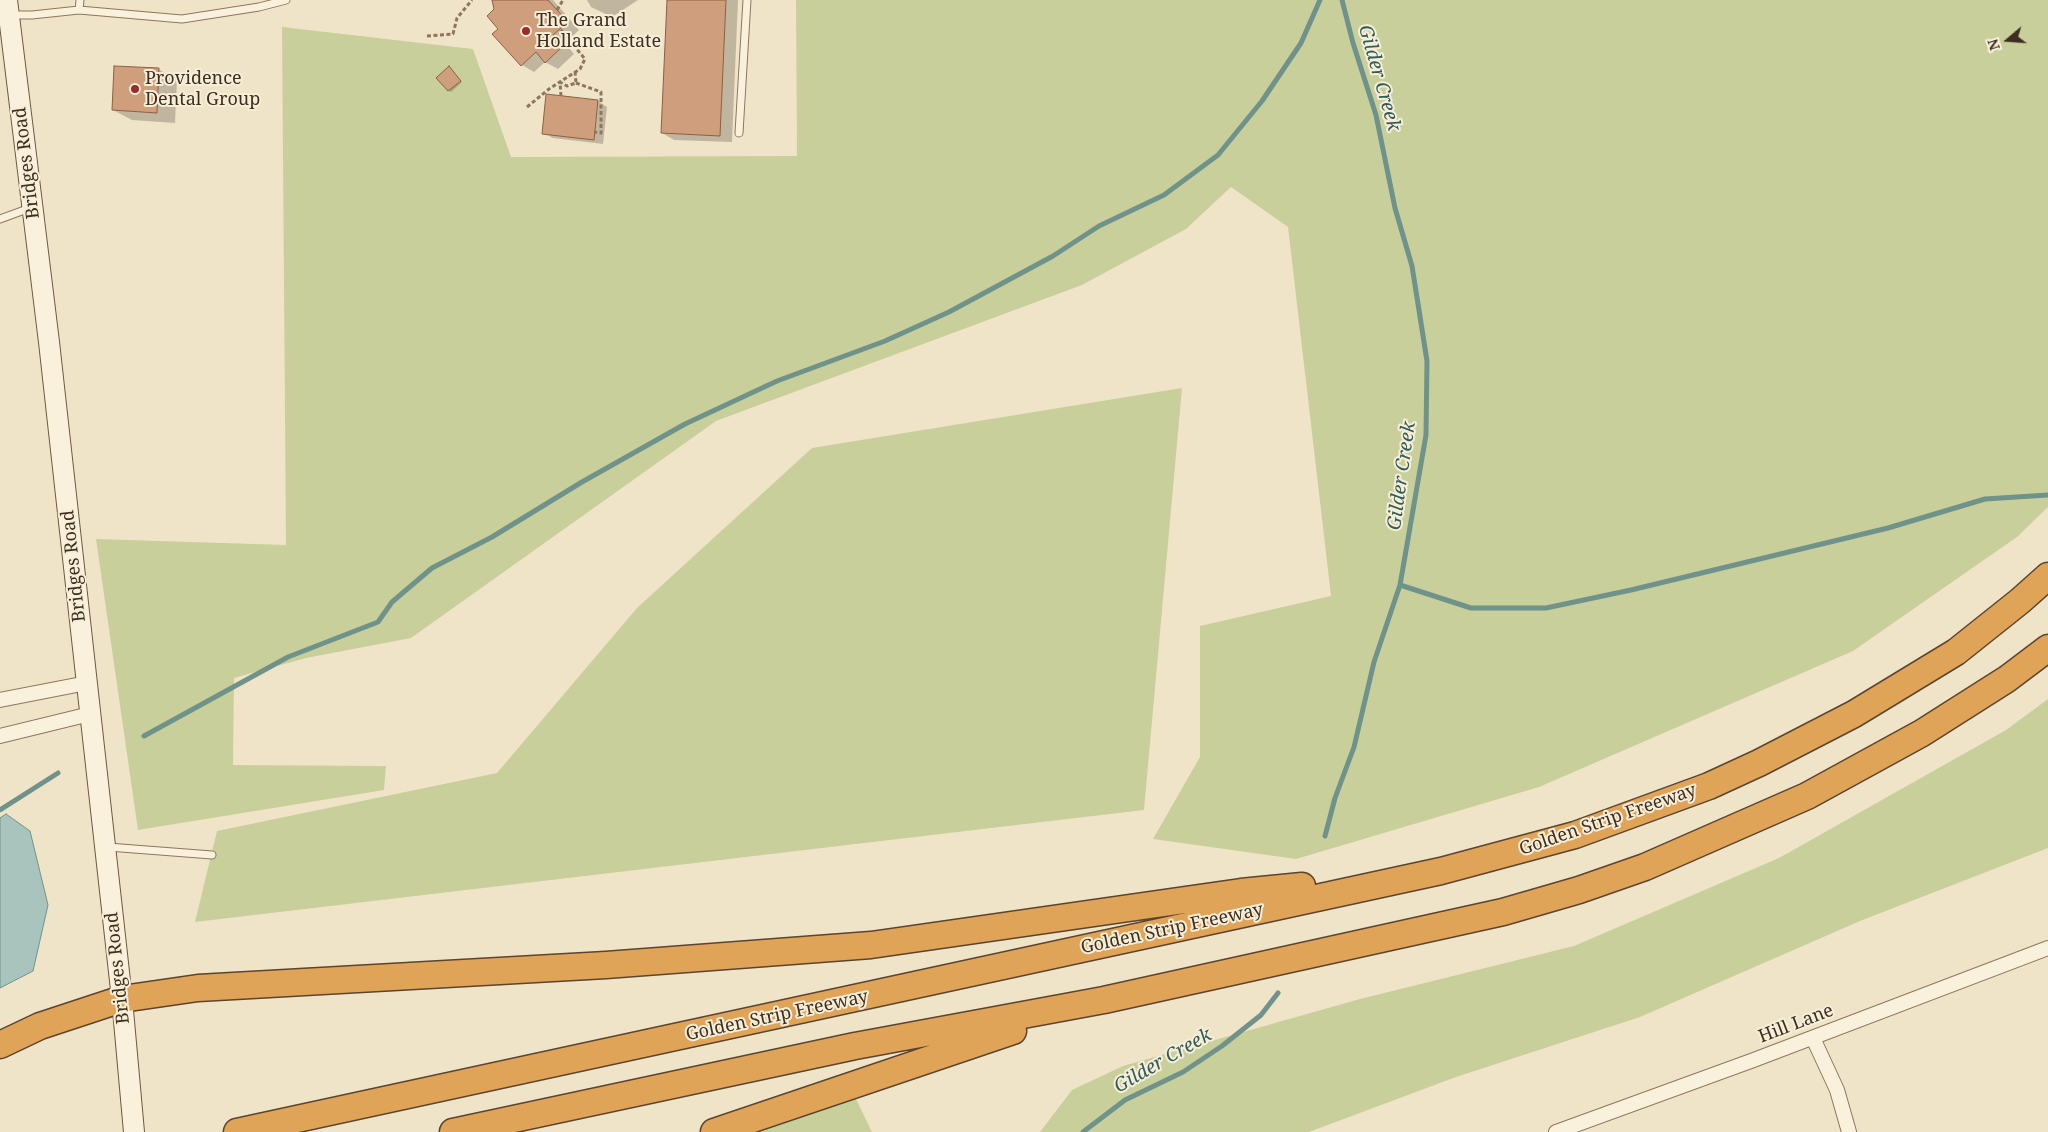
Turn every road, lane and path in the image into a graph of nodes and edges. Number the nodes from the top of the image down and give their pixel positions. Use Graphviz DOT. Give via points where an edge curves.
graph roads {
  1 [pos="80,0"];
  2 [pos="286,0"];
  3 [pos="472,0"];
  4 [pos="563,0"];
  5 [pos="747,0"];
  6 [pos="8,8"];
  7 [pos="79,10"];
  8 [pos="558,10"];
  9 [pos="560,29"];
  10 [pos="427,36"];
  11 [pos="575,72"];
  12 [pos="560,82"];
  13 [pos="576,83"];
  14 [pos="562,96"];
  15 [pos="527,107"];
  16 [pos="594,132"];
  17 [pos="739,133"];
  18 [pos="32,207"];
  19 [pos="0,220"];
  20 [pos="2048,576"];
  21 [pos="2048,648"];
  22 [pos="87,683"];
  23 [pos="0,700"];
  24 [pos="90,714"];
  25 [pos="0,736"];
  26 [pos="105,847"];
  27 [pos="212,855"];
  28 [pos="1441,871"];
  29 [pos="2048,948"];
  30 [pos="122,999"];
  31 [pos="1104,1000"];
  32 [pos="1813,1038"];
  33 [pos="0,1045"];
  34 [pos="134,1132"];
  35 [pos="237,1132"];
  36 [pos="453,1132"];
  37 [pos="714,1132"];
  38 [pos="1556,1132"];
  39 [pos="1849,1132"];
  1 -- 7 [label="lane"];
  2 -- 7 [label="lane" via="182,19"];
  3 -- 10 [label="path" via="457,18 453,34"];
  4 -- 8 [label="path"];
  5 -- 17 [label="lane"];
  6 -- 7 [label="lane" via="32,15"];
  6 -- 18 [label="main road, Bridges Road"];
  9 -- 11 [label="path" via="585,59"];
  11 -- 12 [label="path"];
  11 -- 13 [label="path"];
  12 -- 13 [label="path" via="567,86"];
  12 -- 14 [label="path"];
  12 -- 15 [label="path"];
  13 -- 16 [label="path" via="601,92 601,133"];
  18 -- 19 [label="lane"];
  18 -- 22 [label="main road, Bridges Road"];
  20 -- 28 [label="highway, Golden Strip Freeway" via="1956,652 1854,714 1759,764 1709,786 1575,835"];
  21 -- 31 [label="highway" via="2007,679 1922,733 1807,796 1645,867 1503,912"];
  22 -- 23 [label="street"];
  22 -- 24 [label="main road, Bridges Road"];
  24 -- 25 [label="street"];
  24 -- 26 [label="main road, Bridges Road"];
  26 -- 27 [label="lane"];
  26 -- 30 [label="main road, Bridges Road"];
  28 -- 30 [label="highway" via="1242,892 871,945 606,965 198,988"];
  28 -- 35 [label="highway, Golden Strip Freeway"];
  29 -- 32 [label="street, Hill Lane"];
  30 -- 33 [label="highway" via="40,1026"];
  30 -- 34 [label="main road, Bridges Road"];
  31 -- 36 [label="highway" via="855,1046"];
  31 -- 37 [label="highway"];
  32 -- 38 [label="street, Hill Lane"];
  32 -- 39 [label="street" via="1837,1090"];
}
